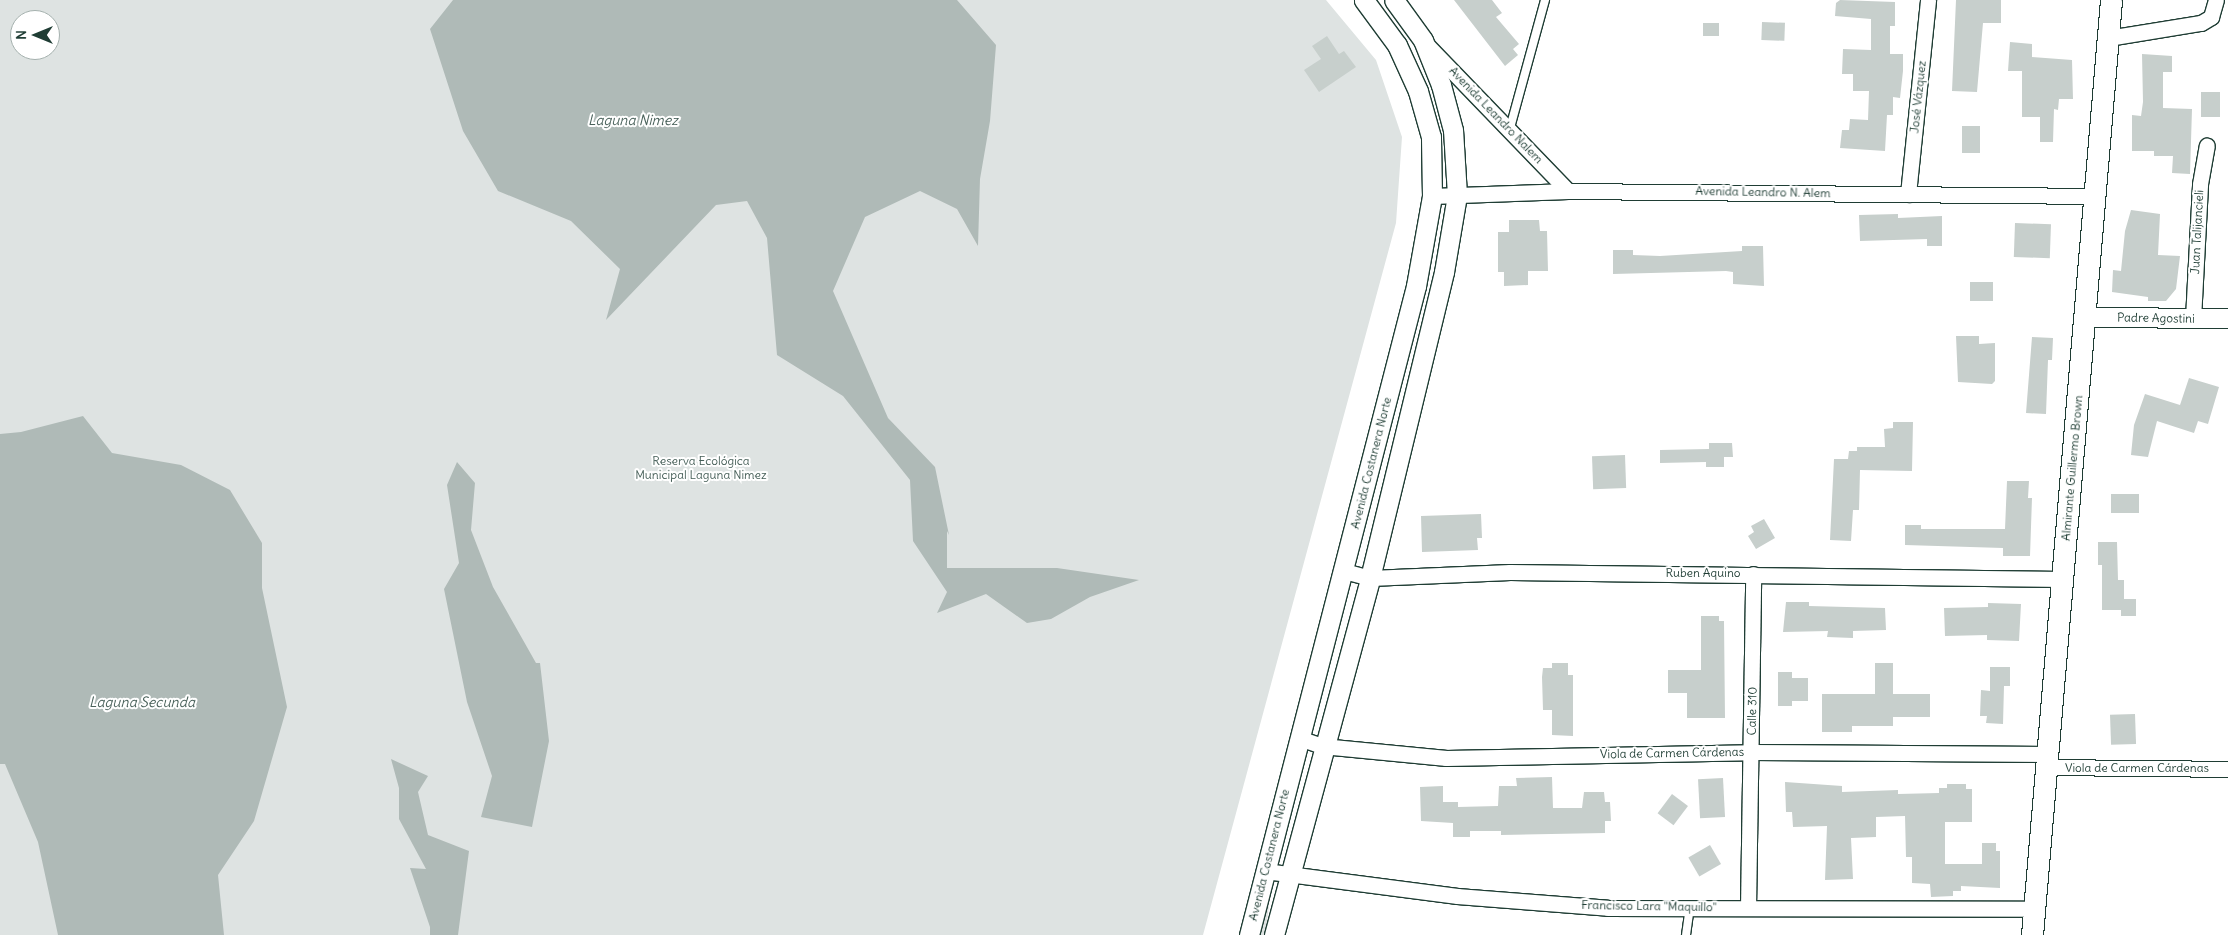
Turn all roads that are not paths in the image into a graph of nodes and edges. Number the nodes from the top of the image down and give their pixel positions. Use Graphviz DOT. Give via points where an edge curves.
graph roads {
  1 [pos="1364,0"];
  2 [pos="1394,0"];
  3 [pos="1545,0"];
  4 [pos="1928,0"];
  5 [pos="2112,0"];
  6 [pos="2216,0"];
  7 [pos="2108,38"];
  8 [pos="1423,40"];
  9 [pos="1510,128"];
  10 [pos="2207,146"];
  11 [pos="1568,190"];
  12 [pos="1908,194"];
  13 [pos="1432,196"];
  14 [pos="1457,196"];
  15 [pos="2095,196"];
  16 [pos="2085,316"];
  17 [pos="2228,318"];
  18 [pos="2193,319"];
  19 [pos="1344,571"];
  20 [pos="1753,574"];
  21 [pos="1370,578"];
  22 [pos="2063,579"];
  23 [pos="1299,738"];
  24 [pos="1322,746"];
  25 [pos="1751,752"];
  26 [pos="2047,760"];
  27 [pos="2228,769"];
  28 [pos="1265,871"];
  29 [pos="1289,874"];
  30 [pos="1690,908"];
  31 [pos="1748,908"];
  32 [pos="2034,909"];
  33 [pos="1249,935"];
  34 [pos="1274,935"];
  35 [pos="1686,935"];
  36 [pos="2032,935"];
  1 -- 13 [label="street, Avenida Costanera Norte" via="1397,45 1418,91 1432,144"];
  2 -- 8 [label="street, Avenida Costanera Norte"];
  3 -- 9 [label="lane"];
  4 -- 12 [label="street, José Vázquez"];
  5 -- 7 [label="main road, Almirante Guillermo Brown"];
  6 -- 7 [label="street" via="2211,18 2201,23"];
  7 -- 15 [label="main road, Almirante Guillermo Brown"];
  8 -- 9 [label="street, Avenida Leandro Nalem"];
  8 -- 14 [label="street, Avenida Costanera Norte" via="1448,107 1456,154"];
  9 -- 11 [label="street, Avenida Leandro Nalem"];
  10 -- 18 [label="street, Juan Talijancieli" via="2200,184"];
  11 -- 12 [label="street, Avenida Leandro N. Alem"];
  11 -- 14 [label="street, Avenida Leandro N. Alem"];
  12 -- 15 [label="street, Avenida Leandro N. Alem"];
  13 -- 14 [label="street, Avenida Leandro N. Alem"];
  13 -- 19 [label="street, Avenida Costanera Norte" via="1421,264"];
  14 -- 21 [label="street, Avenida Costanera Norte" via="1449,247"];
  15 -- 16 [label="main road, Almirante Guillermo Brown"];
  16 -- 18 [label="street, Padre Agostini"];
  16 -- 22 [label="main road, Almirante Guillermo Brown"];
  17 -- 18 [label="street, Padre Agostini"];
  19 -- 21 [label="street, Ruben Aquino"];
  19 -- 23 [label="street, Avenida Costanera Norte"];
  20 -- 21 [label="street, Ruben Aquino" via="1510,572"];
  20 -- 22 [label="street, Ruben Aquino"];
  20 -- 25 [label="street, Calle 310"];
  21 -- 24 [label="street, Avenida Costanera Norte"];
  22 -- 26 [label="main road, Almirante Guillermo Brown"];
  23 -- 24 [label="street, Viola de Carmen Cárdenas"];
  23 -- 28 [label="street, Avenida Costanera Norte"];
  24 -- 25 [label="street, Viola de Carmen Cárdenas" via="1446,758"];
  24 -- 29 [label="street, Avenida Costanera Norte"];
  25 -- 26 [label="street, Viola de Carmen Cárdenas"];
  25 -- 31 [label="street, Calle 310"];
  26 -- 27 [label="street, Viola de Carmen Cárdenas"];
  26 -- 32 [label="main road, Almirante Guillermo Brown"];
  28 -- 29 [label="street, Francisco Lara \"Maquillo\""];
  28 -- 33 [label="street, Avenida Costanera Norte"];
  29 -- 30 [label="street, Francisco Lara \"Maquillo\"" via="1457,896 1608,908"];
  29 -- 34 [label="street, Avenida Costanera Norte"];
  30 -- 31 [label="street, Francisco Lara \"Maquillo\""];
  30 -- 35 [label="lane"];
  31 -- 32 [label="street, Francisco Lara \"Maquillo\""];
  32 -- 36 [label="main road, Almirante Guillermo Brown"];
}
